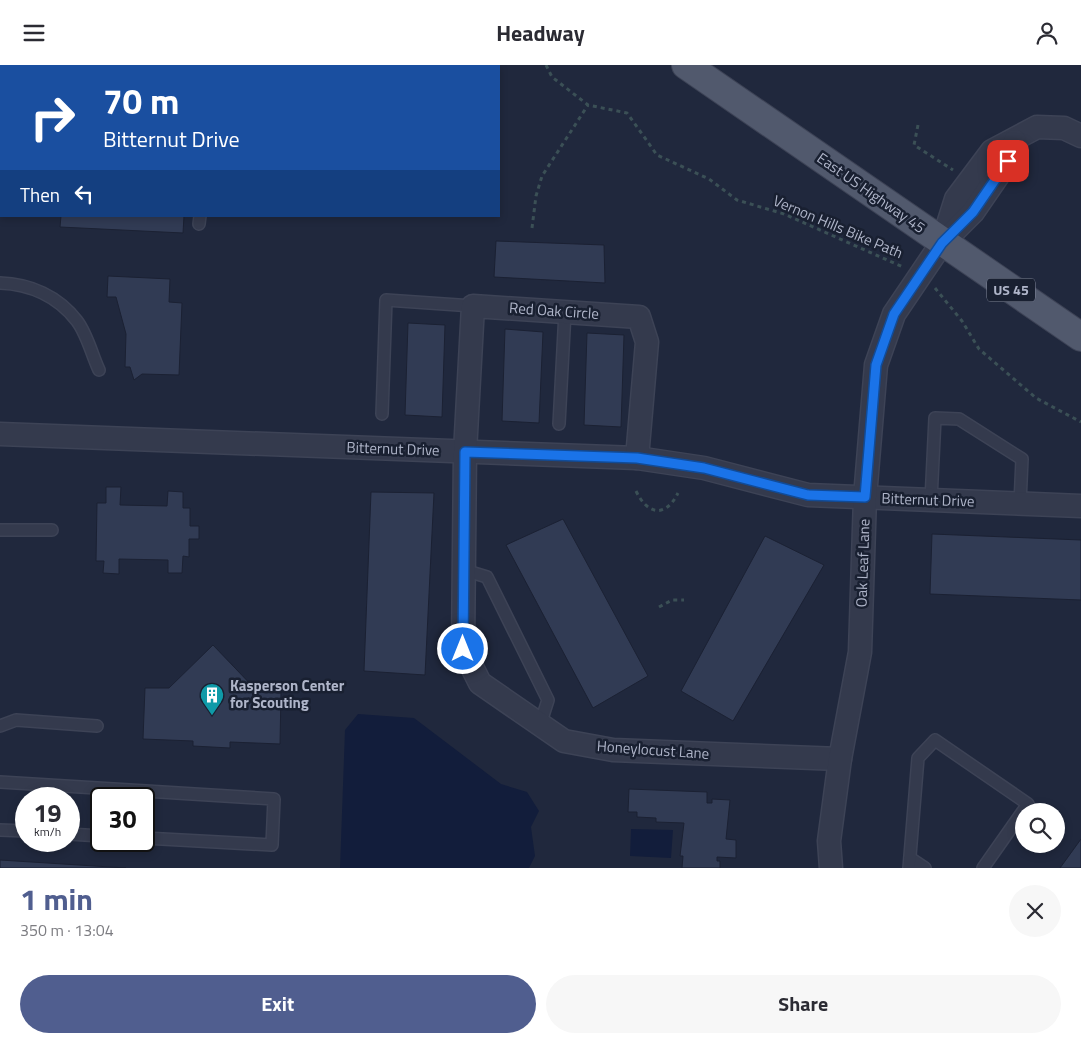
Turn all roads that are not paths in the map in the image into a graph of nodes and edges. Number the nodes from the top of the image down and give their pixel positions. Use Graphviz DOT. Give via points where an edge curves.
graph roads {
  1 [pos="686,65"];
  2 [pos="1081,136"];
  3 [pos="942,243"];
  4 [pos="0,283"];
  5 [pos="473,306"];
  6 [pos="565,312"];
  7 [pos="1081,337"];
  8 [pos="99,371"];
  9 [pos="382,414"];
  10 [pos="559,424"];
  11 [pos="0,434"];
  12 [pos="465,452"];
  13 [pos="637,458"];
  14 [pos="865,497"];
  15 [pos="931,500"];
  16 [pos="1020,504"];
  17 [pos="1081,506"];
  18 [pos="0,530"];
  19 [pos="52,530"];
  20 [pos="464,570"];
  21 [pos="540,725"];
  22 [pos="0,726"];
  23 [pos="97,726"];
  24 [pos="840,759"];
  25 [pos="0,782"];
  26 [pos="90,788"];
  27 [pos="155,792"];
  28 [pos="0,830"];
  29 [pos="15,831"];
  30 [pos="155,839"];
  31 [pos="909,863"];
  32 [pos="831,868"];
  33 [pos="925,868"];
  34 [pos="983,868"];
  1 -- 3 [label="main road, East US Highway 45 / US 45"];
  2 -- 3 [label="street, Oak Leaf Lane" via="1064,128 1037,127 1015,141 1008,161 973,212"];
  3 -- 7 [label="main road, East US Highway 45 / US 45"];
  3 -- 14 [label="street, Oak Leaf Lane" via="894,314 876,365"];
  4 -- 8 [label="lane" via="47,293 77,321"];
  5 -- 6 [label="street, Red Oak Circle"];
  5 -- 9 [label="lane" via="386,300"];
  5 -- 12 [label="street"];
  6 -- 10 [label="lane"];
  6 -- 13 [label="street, Red Oak Circle" via="640,317 647,341"];
  11 -- 12 [label="street, Bitternut Drive"];
  12 -- 13 [label="street, Bitternut Drive"];
  12 -- 20 [label="street, Honeylocust Lane"];
  13 -- 14 [label="street, Bitternut Drive" via="704,468 808,495"];
  14 -- 15 [label="street, Bitternut Drive"];
  14 -- 24 [label="street, Oak Leaf Lane" via="860,652"];
  15 -- 16 [label="street, Bitternut Drive"];
  15 -- 16 [label="lane" via="935,418 959,419 1022,459"];
  16 -- 17 [label="street, Bitternut Drive"];
  18 -- 19 [label="lane"];
  20 -- 21 [label="lane" via="487,577 548,700"];
  20 -- 21 [label="street, Honeylocust Lane" via="463,649 480,683"];
  21 -- 24 [label="street, Honeylocust Lane" via="564,741 613,750"];
  22 -- 23 [label="lane" via="16,720"];
  24 -- 32 [label="street, Oak Leaf Lane" via="829,841"];
  25 -- 26 [label="lane"];
  27 -- 30 [label="lane" via="274,799 272,845"];
  28 -- 29 [label="lane"];
  31 -- 33 [label="lane"];
  31 -- 34 [label="lane" via="918,758 935,740 1028,804"];
}
